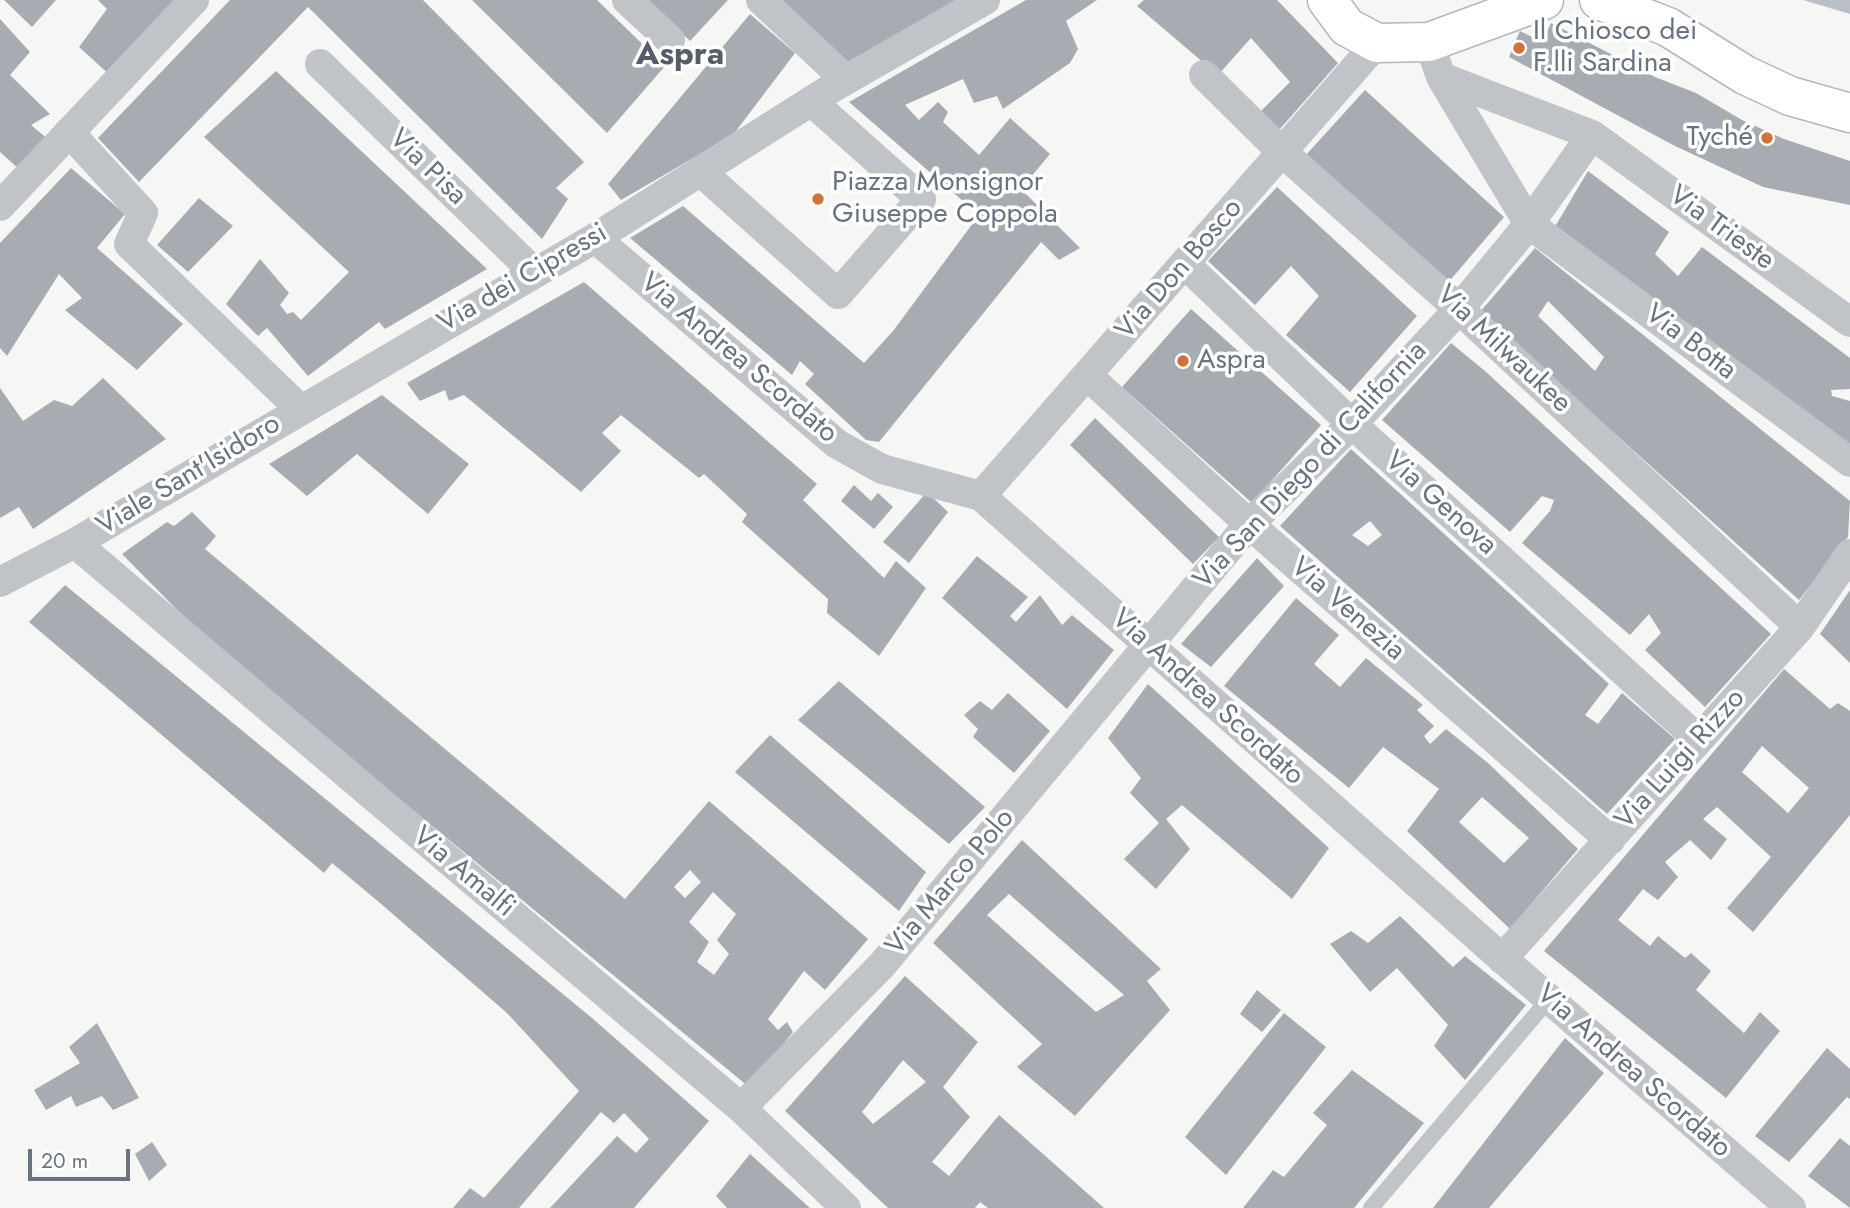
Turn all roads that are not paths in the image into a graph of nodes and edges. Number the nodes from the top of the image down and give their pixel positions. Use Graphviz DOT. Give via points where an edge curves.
graph roads {
  1 [pos="194,0"];
  2 [pos="627,0"];
  3 [pos="761,0"];
  4 [pos="985,0"];
  5 [pos="1327,0"];
  6 [pos="1544,0"];
  7 [pos="1599,0"];
  8 [pos="670,40"];
  9 [pos="1429,42"];
  10 [pos="1377,43"];
  11 [pos="320,64"];
  12 [pos="1204,75"];
  13 [pos="1441,77"];
  14 [pos="846,80"];
  15 [pos="811,101"];
  16 [pos="1850,113"];
  17 [pos="69,132"];
  18 [pos="1592,135"];
  19 [pos="1282,152"];
  20 [pos="700,171"];
  21 [pos="0,206"];
  22 [pos="1529,224"];
  23 [pos="595,238"];
  24 [pos="1185,265"];
  25 [pos="534,272"];
  26 [pos="1459,309"];
  27 [pos="1850,322"];
  28 [pos="377,365"];
  29 [pos="1088,376"];
  30 [pos="300,410"];
  31 [pos="1352,424"];
  32 [pos="1850,462"];
  33 [pos="981,496"];
  34 [pos="1249,524"];
  35 [pos="75,543"];
  36 [pos="1850,554"];
  37 [pos="0,582"];
  38 [pos="1800,627"];
  39 [pos="1147,645"];
  40 [pos="1698,739"];
  41 [pos="1609,840"];
  42 [pos="1502,959"];
  43 [pos="1549,999"];
  44 [pos="741,1108"];
  45 [pos="846,1208"];
  46 [pos="1371,1208"];
  47 [pos="1791,1208"];
  1 -- 17 [label="street"];
  2 -- 8 [label="street"];
  3 -- 14 [label="street"];
  4 -- 14 [label="street, Via dei Cipressi"];
  5 -- 10 [label="street" via="1347,27"];
  6 -- 9 [label="street"];
  7 -- 16 [label="street" via="1668,27 1745,75 1790,96"];
  9 -- 10 [label="street"];
  9 -- 13 [label="street"];
  10 -- 19 [label="street, Via Don Bosco"];
  11 -- 25 [label="street, Via Pisa"];
  12 -- 19 [label="street, Via Milwaukee"];
  13 -- 18 [label="street, Via Trieste"];
  13 -- 22 [label="street"];
  14 -- 15 [label="street, Via dei Cipressi"];
  15 -- 20 [label="street, Via dei Cipressi"];
  15 -- 20 [label="street" via="921,199 838,294"];
  17 -- 21 [label="street"];
  17 -- 30 [label="street" via="143,213 130,244"];
  18 -- 22 [label="street, Via San Diego di California"];
  18 -- 27 [label="street, Via Trieste"];
  19 -- 24 [label="street, Via Don Bosco"];
  19 -- 26 [label="street, Via Milwaukee"];
  20 -- 23 [label="street, Via dei Cipressi"];
  22 -- 26 [label="street, Via San Diego di California"];
  22 -- 32 [label="street, Via Botta"];
  23 -- 25 [label="street, Via dei Cipressi"];
  23 -- 33 [label="street, Via Andrea Scordato" via="837,444 882,469"];
  24 -- 29 [label="street, Via Don Bosco"];
  24 -- 31 [label="street, Via Genova"];
  25 -- 28 [label="street, Via dei Cipressi"];
  26 -- 31 [label="street, Via San Diego di California"];
  26 -- 38 [label="street, Via Milwaukee"];
  28 -- 30 [label="street, Viale Sant'Isidoro"];
  29 -- 33 [label="street, Via Don Bosco"];
  29 -- 34 [label="street, Via Venezia"];
  30 -- 35 [label="street, Viale Sant'Isidoro"];
  31 -- 34 [label="street, Via San Diego di California"];
  31 -- 40 [label="street, Via Genova"];
  33 -- 39 [label="street, Via Andrea Scordato"];
  34 -- 39 [label="street, Via San Diego di California"];
  34 -- 41 [label="street, Via Venezia"];
  35 -- 37 [label="street, Viale Sant'Isidoro"];
  35 -- 44 [label="street, Via Amalfi"];
  36 -- 38 [label="street, Via Luigi Rizzo"];
  38 -- 40 [label="street, Via Luigi Rizzo"];
  39 -- 42 [label="street, Via Andrea Scordato"];
  39 -- 44 [label="street, Via Marco Polo" via="882,965"];
  40 -- 41 [label="street, Via Luigi Rizzo"];
  41 -- 42 [label="street, Via Luigi Rizzo"];
  42 -- 43 [label="street, Via Andrea Scordato"];
  43 -- 46 [label="lane"];
  43 -- 47 [label="street, Via Andrea Scordato"];
  44 -- 45 [label="street, Via Amalfi"];
}
